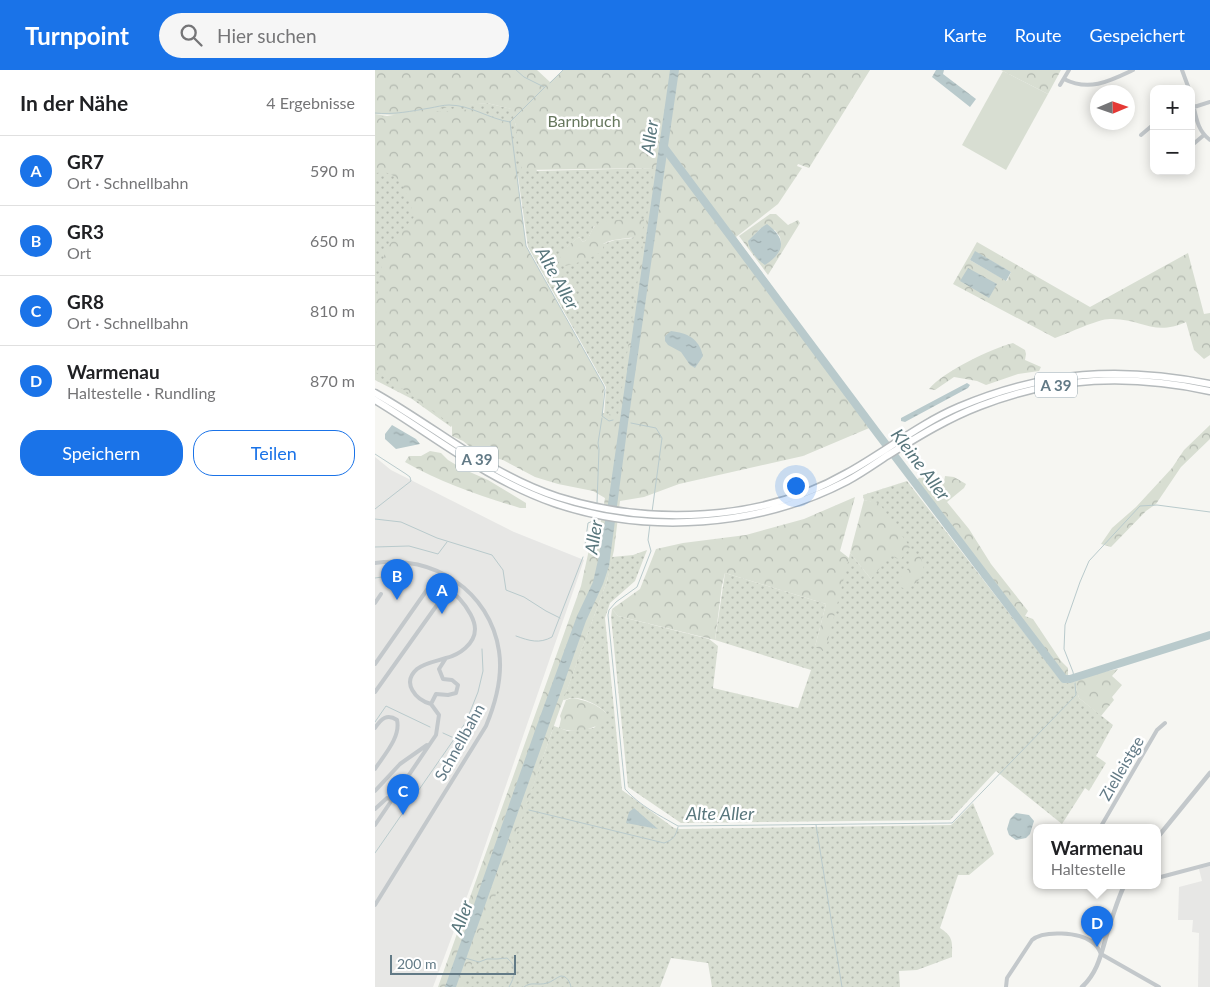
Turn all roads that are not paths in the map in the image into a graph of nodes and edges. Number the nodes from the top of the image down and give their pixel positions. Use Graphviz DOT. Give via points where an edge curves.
graph roads {
  1 [pos="1069,70"];
  2 [pos="1133,70"];
  3 [pos="1182,70"];
  4 [pos="1064,79"];
  5 [pos="1060,85"];
  6 [pos="1188,85"];
  7 [pos="1210,102"];
  8 [pos="1195,107"];
  9 [pos="1195,117"];
  10 [pos="1150,127"];
  11 [pos="1141,135"];
  12 [pos="1204,135"];
  13 [pos="1210,140"];
  14 [pos="1195,143"];
  15 [pos="1210,384"];
  16 [pos="1210,392"];
  17 [pos="375,393"];
  18 [pos="375,400"];
  19 [pos="910,438"];
  20 [pos="587,508"];
  21 [pos="375,563"];
  22 [pos="452,592"];
  23 [pos="381,594"];
  24 [pos="375,603"];
  25 [pos="447,658"];
  26 [pos="432,662"];
  27 [pos="375,664"];
  28 [pos="439,669"];
  29 [pos="375,692"];
  30 [pos="431,704"];
  31 [pos="1165,723"];
  32 [pos="375,728"];
  33 [pos="430,743"];
  34 [pos="375,769"];
  35 [pos="1210,773"];
  36 [pos="375,791"];
  37 [pos="392,800"];
  38 [pos="375,809"];
  39 [pos="1102,824"];
  40 [pos="375,825"];
  41 [pos="1161,833"];
  42 [pos="1210,864"];
  43 [pos="1161,877"];
  44 [pos="1123,889"];
  45 [pos="375,905"];
  46 [pos="1106,935"];
  47 [pos="1091,941"];
  48 [pos="1101,954"];
  49 [pos="1006,987"];
  50 [pos="1082,987"];
  51 [pos="1159,987"];
  1 -- 4 [label="street"];
  2 -- 4 [label="street" via="1096,85 1077,84"];
  3 -- 6 [label="street"];
  4 -- 5 [label="street"];
  7 -- 8 [label="street"];
  9 -- 12 [label="street"];
  10 -- 11 [label="street"];
  12 -- 13 [label="street"];
  12 -- 14 [label="street"];
  15 -- 19 [label="highway, A 39" via="1135,373 1051,379 969,402 935,419"];
  16 -- 19 [label="highway, A 39" via="1127,380 1093,380 1053,386 1021,392 980,406"];
  17 -- 20 [label="highway, A 39" via="499,472"];
  18 -- 20 [label="highway, A 39" via="498,479 556,503"];
  19 -- 20 [label="highway, A 39" via="846,474 796,496 756,507 697,518"];
  21 -- 45 [label="street, Schnellbahn" via="398,561 417,564 440,571 467,591 489,620 497,641 500,664 497,697 486,726"];
  22 -- 25 [label="street" via="471,613 475,629 466,648"];
  22 -- 27 [label="street" via="443,585 431,584"];
  22 -- 29 [label="street" via="437,605"];
  23 -- 24 [label="street"];
  25 -- 26 [label="street"];
  25 -- 28 [label="street"];
  26 -- 28 [label="street"];
  26 -- 30 [label="street" via="417,669 410,686 417,698"];
  28 -- 30 [label="street" via="443,678 458,685 456,693 437,694"];
  30 -- 33 [label="street" via="439,715"];
  31 -- 39 [label="street, Zielleistge" via="1157,730"];
  32 -- 34 [label="street" via="382,719 393,716 399,727"];
  33 -- 36 [label="street" via="400,764"];
  33 -- 37 [label="street"];
  35 -- 41 [label="street"];
  37 -- 38 [label="street" via="387,798"];
  37 -- 40 [label="street"];
  42 -- 43 [label="street"];
  44 -- 46 [label="street"];
  46 -- 47 [label="street"];
  46 -- 48 [label="street"];
  47 -- 48 [label="street"];
  47 -- 49 [label="street" via="1060,933 1035,937 1007,978"];
  48 -- 50 [label="street" via="1095,972"];
  48 -- 51 [label="street"];
}
